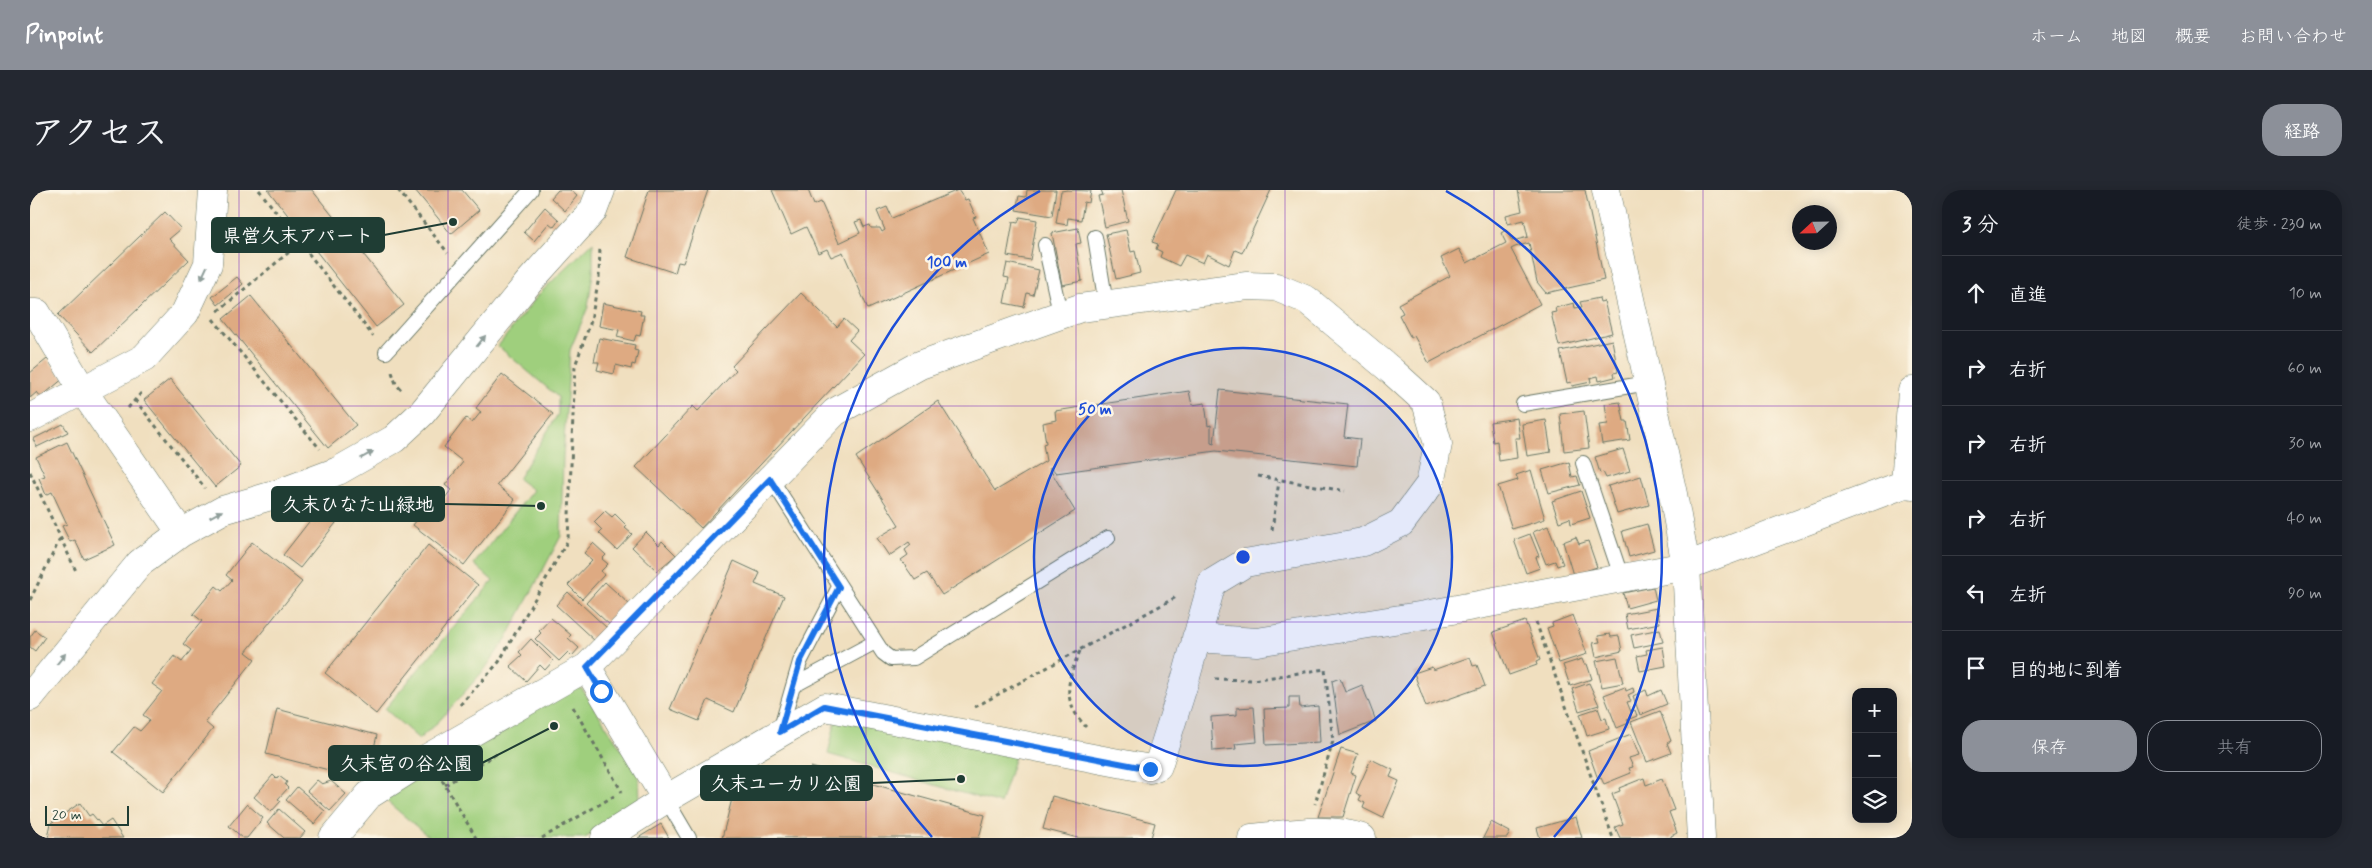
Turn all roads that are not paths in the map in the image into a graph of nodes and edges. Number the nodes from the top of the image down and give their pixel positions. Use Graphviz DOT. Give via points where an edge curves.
graph roads {
  1 [pos="213,190"];
  2 [pos="531,190"];
  3 [pos="1606,190"];
  4 [pos="597,200"];
  5 [pos="1095,237"];
  6 [pos="1045,245"];
  7 [pos="1106,304"];
  8 [pos="30,313"];
  9 [pos="1060,313"];
  10 [pos="386,352"];
  11 [pos="1648,383"];
  12 [pos="1912,391"];
  13 [pos="83,392"];
  14 [pos="1523,404"];
  15 [pos="30,418"];
  16 [pos="1583,462"];
  17 [pos="770,479"];
  18 [pos="1909,484"];
  19 [pos="181,533"];
  20 [pos="1108,538"];
  21 [pos="1686,566"];
  22 [pos="1622,578"];
  23 [pos="839,587"];
  24 [pos="1196,638"];
  25 [pos="875,642"];
  26 [pos="587,667"];
  27 [pos="793,686"];
  28 [pos="30,697"];
  29 [pos="780,732"];
  30 [pos="666,799"];
  31 [pos="333,838"];
  32 [pos="604,838"];
  33 [pos="689,838"];
  34 [pos="1252,838"];
  35 [pos="1362,838"];
  36 [pos="1701,838"];
  1 -- 13 [label="street, one-way" via="208,264 185,313 144,358"];
  2 -- 10 [label="lane"];
  3 -- 11 [label="street"];
  19 -- 4 [label="street, one-way" via="223,510 274,496 338,471 394,440 422,413"];
  5 -- 7 [label="lane"];
  6 -- 9 [label="lane"];
  7 -- 9 [label="street"];
  7 -- 24 [label="street" via="1247,286 1276,287 1307,300 1426,402 1438,444 1430,484 1401,523 1363,542 1245,563 1212,583"];
  8 -- 13 [label="street" via="37,313"];
  9 -- 17 [label="street" via="920,365 835,412"];
  11 -- 14 [label="lane"];
  11 -- 21 [label="street"];
  12 -- 18 [label="street"];
  13 -- 15 [label="street"];
  13 -- 19 [label="street"];
  16 -- 22 [label="lane"];
  17 -- 23 [label="lane"];
  17 -- 26 [label="street"];
  18 -- 21 [label="street"];
  28 -- 19 [label="street, one-way" via="140,563"];
  20 -- 25 [label="lane" via="914,658 891,659"];
  21 -- 22 [label="street"];
  21 -- 36 [label="street"];
  22 -- 24 [label="street" via="1257,642"];
  23 -- 25 [label="lane"];
  23 -- 27 [label="lane" via="800,662"];
  24 -- 29 [label="street" via="1158,766 1150,769 824,706"];
  25 -- 27 [label="lane"];
  26 -- 30 [label="street"];
  26 -- 31 [label="street" via="369,795"];
  27 -- 29 [label="lane"];
  29 -- 30 [label="street"];
  30 -- 32 [label="street"];
  30 -- 33 [label="lane"];
  34 -- 35 [label="street" via="1307,831 1348,833"];
}
